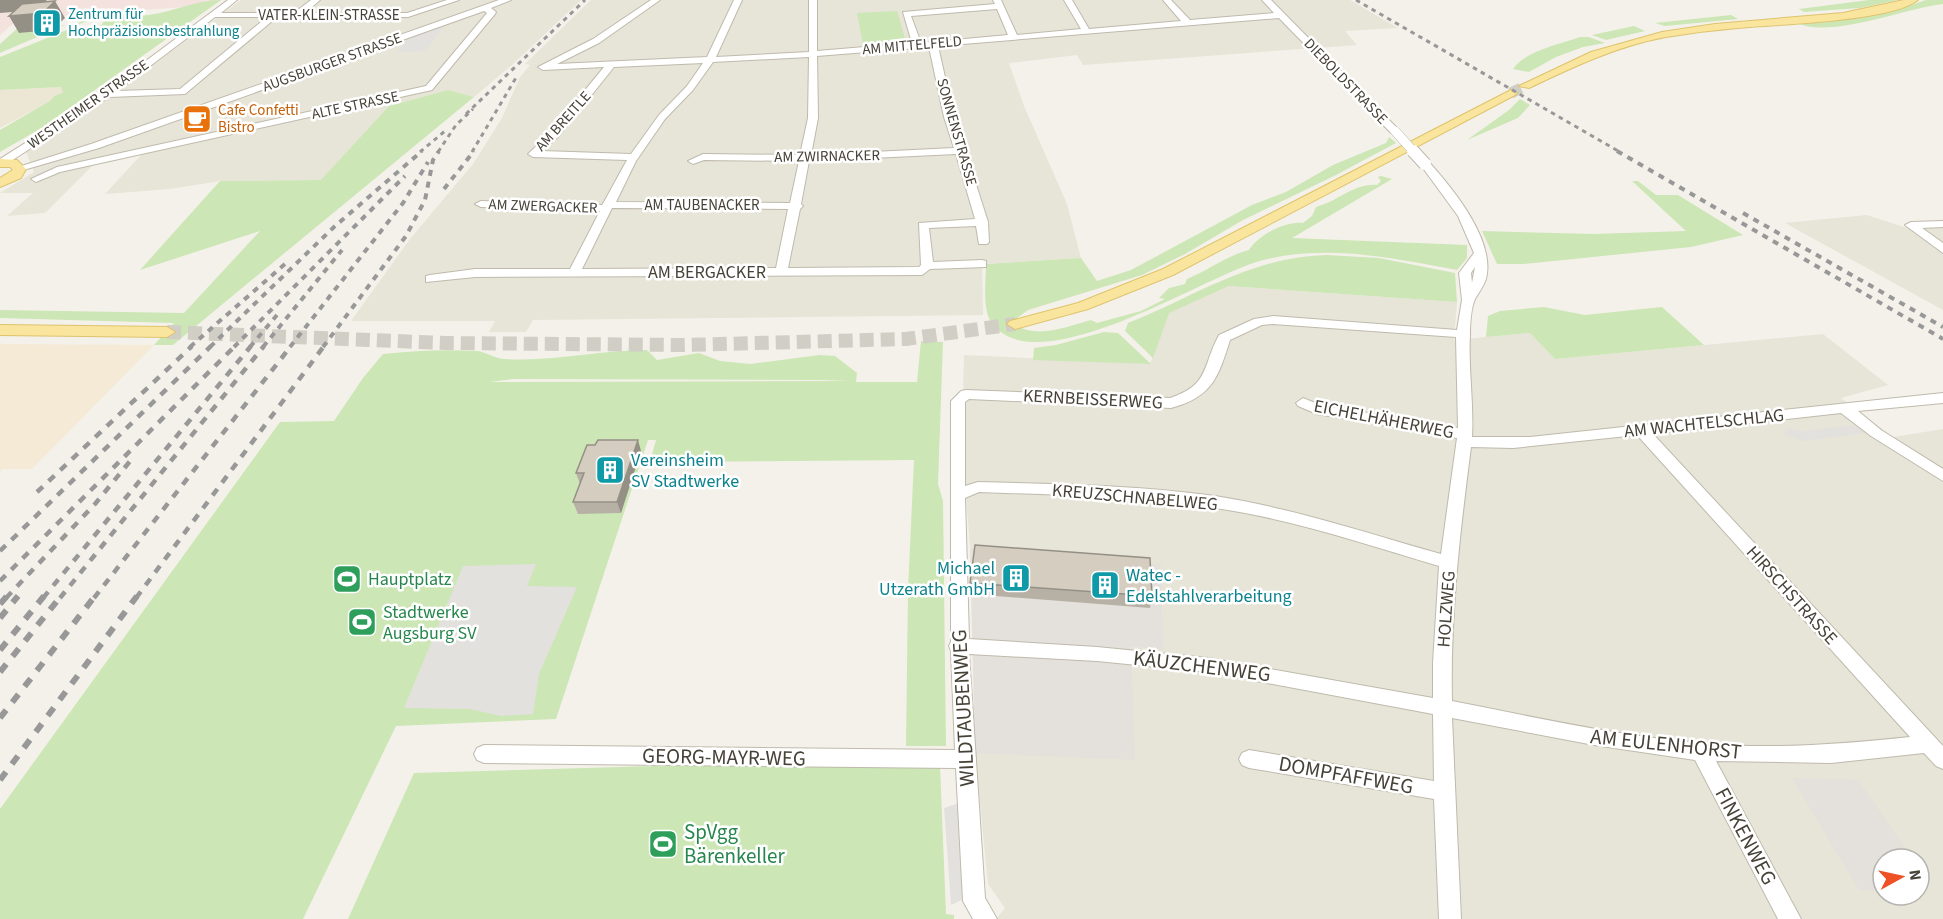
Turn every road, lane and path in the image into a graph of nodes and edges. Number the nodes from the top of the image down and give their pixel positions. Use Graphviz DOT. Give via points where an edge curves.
graph roads {
  1 [pos="233,0"];
  2 [pos="316,0"];
  3 [pos="455,0"];
  4 [pos="507,0"];
  5 [pos="656,0"];
  6 [pos="738,0"];
  7 [pos="813,0"];
  8 [pos="1068,0"];
  9 [pos="1167,0"];
  10 [pos="1266,0"];
  11 [pos="1913,0"];
  12 [pos="998,3"];
  13 [pos="485,8"];
  14 [pos="213,15"];
  15 [pos="275,15"];
  16 [pos="296,15"];
  17 [pos="408,15"];
  18 [pos="1281,15"];
  19 [pos="1188,23"];
  20 [pos="435,25"];
  21 [pos="1086,31"];
  22 [pos="1013,36"];
  23 [pos="933,43"];
  24 [pos="917,44"];
  25 [pos="814,54"];
  26 [pos="710,60"];
  27 [pos="611,64"];
  28 [pos="107,94"];
  29 [pos="962,151"];
  30 [pos="634,157"];
  31 [pos="806,157"];
  32 [pos="693,161"];
  33 [pos="0,163"];
  34 [pos="20,168"];
  35 [pos="36,179"];
  36 [pos="0,183"];
  37 [pos="481,204"];
  38 [pos="607,206"];
  39 [pos="797,206"];
  40 [pos="982,222"];
  41 [pos="1943,224"];
  42 [pos="983,242"];
  43 [pos="1943,249"];
  44 [pos="1478,250"];
  45 [pos="982,264"];
  46 [pos="927,266"];
  47 [pos="781,272"];
  48 [pos="574,273"];
  49 [pos="430,279"];
  50 [pos="1015,324"];
  51 [pos="0,330"];
  52 [pos="167,332"];
  53 [pos="1463,334"];
  54 [pos="1943,398"];
  55 [pos="1303,403"];
  56 [pos="1844,408"];
  57 [pos="1641,430"];
  58 [pos="1465,438"];
  59 [pos="1943,476"];
  60 [pos="959,494"];
  61 [pos="1448,562"];
  62 [pos="958,646"];
  63 [pos="1442,707"];
  64 [pos="1928,744"];
  65 [pos="1701,753"];
  66 [pos="484,754"];
  67 [pos="964,759"];
  68 [pos="1249,759"];
  69 [pos="1943,760"];
  70 [pos="1444,792"];
  71 [pos="986,919"];
  72 [pos="1450,919"];
  73 [pos="1790,919"];
  1 -- 14 [label="street, WESTHEIMER STRASSE"];
  2 -- 16 [label="street"];
  3 -- 17 [label="street, VATER-KLEIN-STRASSE"];
  4 -- 13 [label="street, AUGSBURGER STRASSE"];
  5 -- 27 [label="street, AM MITTELFELD" via="596,40 543,68"];
  6 -- 26 [label="street"];
  7 -- 25 [label="street"];
  8 -- 21 [label="street"];
  9 -- 19 [label="street"];
  10 -- 18 [label="street, DIEBOLDSTRASSE"];
  11 -- 50 [label="main road" via="1848,15 1716,26 1636,38 1604,48 1168,272 1083,306"];
  12 -- 22 [label="street"];
  12 -- 24 [label="street" via="906,14"];
  13 -- 20 [label="street, AUGSBURGER STRASSE"];
  13 -- 35 [label="street, ALTE STRASSE" via="492,12 429,88 57,170"];
  14 -- 15 [label="street, VATER-KLEIN-STRASSE"];
  14 -- 28 [label="street, WESTHEIMER STRASSE"];
  15 -- 16 [label="street, VATER-KLEIN-STRASSE"];
  15 -- 28 [label="street" via="182,92"];
  16 -- 17 [label="street, VATER-KLEIN-STRASSE"];
  17 -- 20 [label="street, VATER-KLEIN-STRASSE"];
  18 -- 19 [label="street, AM MITTELFELD"];
  18 -- 44 [label="street, DIEBOLDSTRASSE, bridge" via="1425,164 1460,210"];
  19 -- 21 [label="street, AM MITTELFELD"];
  20 -- 34 [label="street, AUGSBURGER STRASSE" via="95,146"];
  21 -- 22 [label="street, AM MITTELFELD"];
  22 -- 23 [label="street, AM MITTELFELD"];
  23 -- 24 [label="street, AM MITTELFELD"];
  23 -- 29 [label="street, SONNENSTRASSE" via="949,117"];
  24 -- 25 [label="street, AM MITTELFELD"];
  25 -- 26 [label="street, AM MITTELFELD"];
  25 -- 31 [label="street" via="813,118"];
  26 -- 27 [label="street, AM MITTELFELD"];
  26 -- 30 [label="street"];
  27 -- 30 [label="street, AM BREITLE" via="554,135 533,154"];
  28 -- 33 [label="street, WESTHEIMER STRASSE"];
  29 -- 31 [label="street, AM ZWIRNACKER"];
  29 -- 40 [label="street, SONNENSTRASSE"];
  30 -- 38 [label="street"];
  31 -- 32 [label="street, AM ZWIRNACKER"];
  31 -- 39 [label="street"];
  33 -- 34 [label="main road" via="13,163"];
  34 -- 36 [label="main road" via="16,175"];
  37 -- 38 [label="street, AM ZWERGACKER"];
  38 -- 39 [label="street, AM TAUBENACKER"];
  38 -- 48 [label="street"];
  39 -- 47 [label="street"];
  40 -- 42 [label="street, SONNENSTRASSE"];
  40 -- 46 [label="street" via="923,225"];
  41 -- 43 [label="street" via="1911,225"];
  44 -- 53 [label="street, HOLZWEG" via="1481,276 1468,300"];
  45 -- 46 [label="street, AM BERGACKER"];
  46 -- 47 [label="street, AM BERGACKER" via="922,271"];
  47 -- 48 [label="street, AM BERGACKER"];
  48 -- 49 [label="street, AM BERGACKER" via="465,274"];
  51 -- 52 [label="main road"];
  53 -- 58 [label="street, HOLZWEG"];
  53 -- 60 [label="street, KERNBEISSERWEG" via="1273,320 1224,338 1210,380 1201,392 1171,403 966,394 957,401"];
  54 -- 56 [label="street, AM WACHTELSCHLAG"];
  55 -- 58 [label="street, EICHELHÄHERWEG"];
  56 -- 57 [label="street, AM WACHTELSCHLAG"];
  56 -- 59 [label="street"];
  57 -- 58 [label="street, AM WACHTELSCHLAG" via="1498,442"];
  57 -- 64 [label="street, HIRSCHSTRASSE"];
  58 -- 61 [label="street, HOLZWEG"];
  60 -- 61 [label="street, KREUZSCHNABELWEG" via="976,487 1162,495 1217,502 1261,510"];
  60 -- 62 [label="street, WILDTAUBENWEG"];
  61 -- 63 [label="street, HOLZWEG"];
  62 -- 63 [label="street, KÄUZCHENWEG" via="1208,665"];
  62 -- 67 [label="street, WILDTAUBENWEG"];
  63 -- 65 [label="street, AM EULENHORST"];
  63 -- 70 [label="street, HOLZWEG"];
  64 -- 65 [label="street, AM EULENHORST" via="1831,754"];
  64 -- 69 [label="street, HIRSCHSTRASSE"];
  65 -- 73 [label="street, FINKENWEG"];
  66 -- 67 [label="street, GEORG-MAYR-WEG"];
  67 -- 71 [label="street, WILDTAUBENWEG" via="975,901"];
  68 -- 70 [label="street, DOMPFAFFWEG"];
  70 -- 72 [label="street, HOLZWEG"];
}
